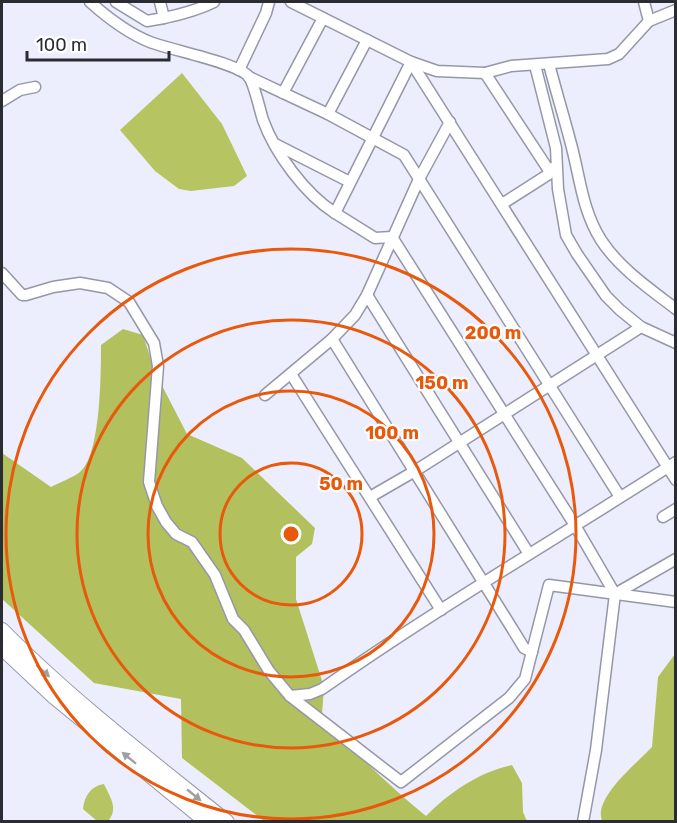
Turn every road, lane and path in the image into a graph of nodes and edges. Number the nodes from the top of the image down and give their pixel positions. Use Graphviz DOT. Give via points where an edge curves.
graph roads {
  1 [pos="90,2"];
  2 [pos="116,2"];
  3 [pos="160,2"];
  4 [pos="212,2"];
  5 [pos="269,2"];
  6 [pos="293,2"];
  7 [pos="644,2"];
  8 [pos="675,10"];
  9 [pos="164,18"];
  10 [pos="323,18"];
  11 [pos="649,21"];
  12 [pos="367,40"];
  13 [pos="411,62"];
  14 [pos="535,64"];
  15 [pos="549,64"];
  16 [pos="239,70"];
  17 [pos="485,73"];
  18 [pos="249,77"];
  19 [pos="34,87"];
  20 [pos="283,93"];
  21 [pos="2,101"];
  22 [pos="328,114"];
  23 [pos="450,122"];
  24 [pos="373,138"];
  25 [pos="275,144"];
  26 [pos="552,168"];
  27 [pos="419,178"];
  28 [pos="350,182"];
  29 [pos="502,204"];
  30 [pos="335,213"];
  31 [pos="392,237"];
  32 [pos="2,273"];
  33 [pos="367,295"];
  34 [pos="675,309"];
  35 [pos="641,327"];
  36 [pos="332,339"];
  37 [pos="675,343"];
  38 [pos="596,354"];
  39 [pos="291,374"];
  40 [pos="548,385"];
  41 [pos="265,395"];
  42 [pos="504,413"];
  43 [pos="460,443"];
  44 [pos="672,465"];
  45 [pos="415,471"];
  46 [pos="675,480"];
  47 [pos="370,496"];
  48 [pos="620,497"];
  49 [pos="675,509"];
  50 [pos="663,517"];
  51 [pos="576,526"];
  52 [pos="529,554"];
  53 [pos="675,559"];
  54 [pos="484,583"];
  55 [pos="615,594"];
  56 [pos="675,602"];
  57 [pos="441,610"];
  58 [pos="2,630"];
  59 [pos="2,648"];
  60 [pos="532,652"];
  61 [pos="290,696"];
  62 [pos="207,822"];
  63 [pos="227,822"];
  64 [pos="583,822"];
  1 -- 16 [label="street" via="136,36"];
  2 -- 9 [label="street" via="147,21"];
  3 -- 9 [label="street"];
  4 -- 9 [label="street"];
  5 -- 16 [label="street"];
  6 -- 10 [label="street"];
  7 -- 11 [label="street"];
  8 -- 11 [label="street"];
  10 -- 12 [label="street"];
  10 -- 20 [label="street"];
  11 -- 15 [label="street" via="618,54 608,59"];
  12 -- 13 [label="street"];
  12 -- 22 [label="street"];
  13 -- 17 [label="street" via="437,70"];
  13 -- 23 [label="street"];
  13 -- 24 [label="street"];
  14 -- 15 [label="street"];
  14 -- 17 [label="street"];
  14 -- 26 [label="street" via="556,148"];
  15 -- 34 [label="street" via="590,221 623,266"];
  16 -- 18 [label="street"];
  17 -- 26 [label="street"];
  18 -- 20 [label="street"];
  18 -- 25 [label="street"];
  19 -- 21 [label="street"];
  20 -- 22 [label="street"];
  22 -- 24 [label="street"];
  23 -- 27 [label="street"];
  23 -- 29 [label="street"];
  24 -- 27 [label="street" via="404,155"];
  24 -- 28 [label="street"];
  25 -- 28 [label="street"];
  25 -- 30 [label="street" via="303,187"];
  26 -- 29 [label="street" via="549,174"];
  26 -- 35 [label="street" via="566,235 606,296"];
  27 -- 31 [label="street"];
  27 -- 40 [label="street"];
  28 -- 30 [label="street"];
  29 -- 38 [label="street"];
  30 -- 31 [label="street" via="375,238"];
  31 -- 33 [label="street"];
  31 -- 42 [label="street"];
  32 -- 61 [label="street" via="22,295 80,283 108,288 129,302 154,343 158,366 149,482 157,506 165,522 192,542 215,575 233,619"];
  33 -- 36 [label="street" via="355,315"];
  33 -- 43 [label="street"];
  35 -- 37 [label="street"];
  35 -- 38 [label="street"];
  36 -- 39 [label="street"];
  36 -- 45 [label="street"];
  38 -- 40 [label="street"];
  38 -- 44 [label="street"];
  39 -- 41 [label="street"];
  39 -- 47 [label="street"];
  40 -- 42 [label="street"];
  40 -- 48 [label="street"];
  42 -- 43 [label="street"];
  42 -- 51 [label="street"];
  43 -- 45 [label="street"];
  43 -- 52 [label="street"];
  44 -- 46 [label="street"];
  44 -- 48 [label="street"];
  45 -- 47 [label="street"];
  45 -- 54 [label="street"];
  47 -- 57 [label="street"];
  48 -- 51 [label="street"];
  49 -- 50 [label="street"];
  51 -- 52 [label="street"];
  51 -- 55 [label="street"];
  52 -- 54 [label="street"];
  53 -- 55 [label="street"];
  54 -- 57 [label="street"];
  54 -- 60 [label="street" via="524,648"];
  55 -- 56 [label="street"];
  55 -- 60 [label="street" via="549,585"];
  55 -- 64 [label="street"];
  57 -- 61 [label="street" via="322,688"];
  58 -- 63 [label="street, one-way" via="69,693"];
  62 -- 59 [label="street, one-way" via="52,696"];
  60 -- 61 [label="street" via="525,679 515,693 401,782"];
}
